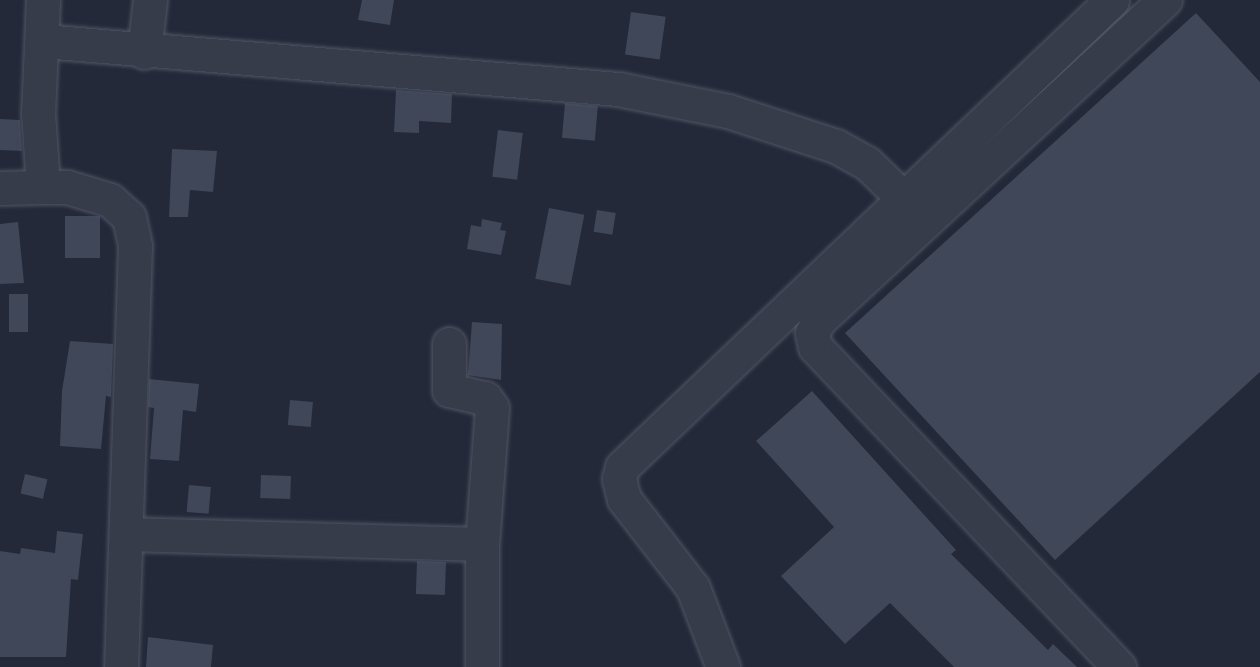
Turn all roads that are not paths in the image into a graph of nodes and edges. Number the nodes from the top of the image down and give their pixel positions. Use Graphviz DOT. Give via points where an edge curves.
graph roads {
  1 [pos="43,0"];
  2 [pos="150,0"];
  3 [pos="1112,0"];
  4 [pos="1165,0"];
  5 [pos="43,40"];
  6 [pos="144,52"];
  7 [pos="44,187"];
  8 [pos="0,188"];
  9 [pos="903,198"];
  10 [pos="449,344"];
  11 [pos="126,534"];
  12 [pos="483,544"];
  13 [pos="121,667"];
  14 [pos="482,667"];
  15 [pos="723,667"];
  16 [pos="1119,667"];
  1 -- 5 [label="street"];
  2 -- 6 [label="street"];
  3 -- 9 [label="street"];
  4 -- 16 [label="street" via="818,321 812,333 815,347"];
  5 -- 6 [label="street"];
  5 -- 7 [label="street" via="38,113"];
  6 -- 9 [label="street" via="618,89 728,111 836,146 867,163"];
  7 -- 8 [label="street"];
  7 -- 11 [label="street" via="67,187 110,200 129,218 135,246"];
  9 -- 15 [label="street" via="622,467 619,479 624,499 693,588"];
  10 -- 12 [label="street" via="449,390 485,398 492,408"];
  11 -- 12 [label="street"];
  11 -- 13 [label="street"];
  12 -- 14 [label="street"];
}
